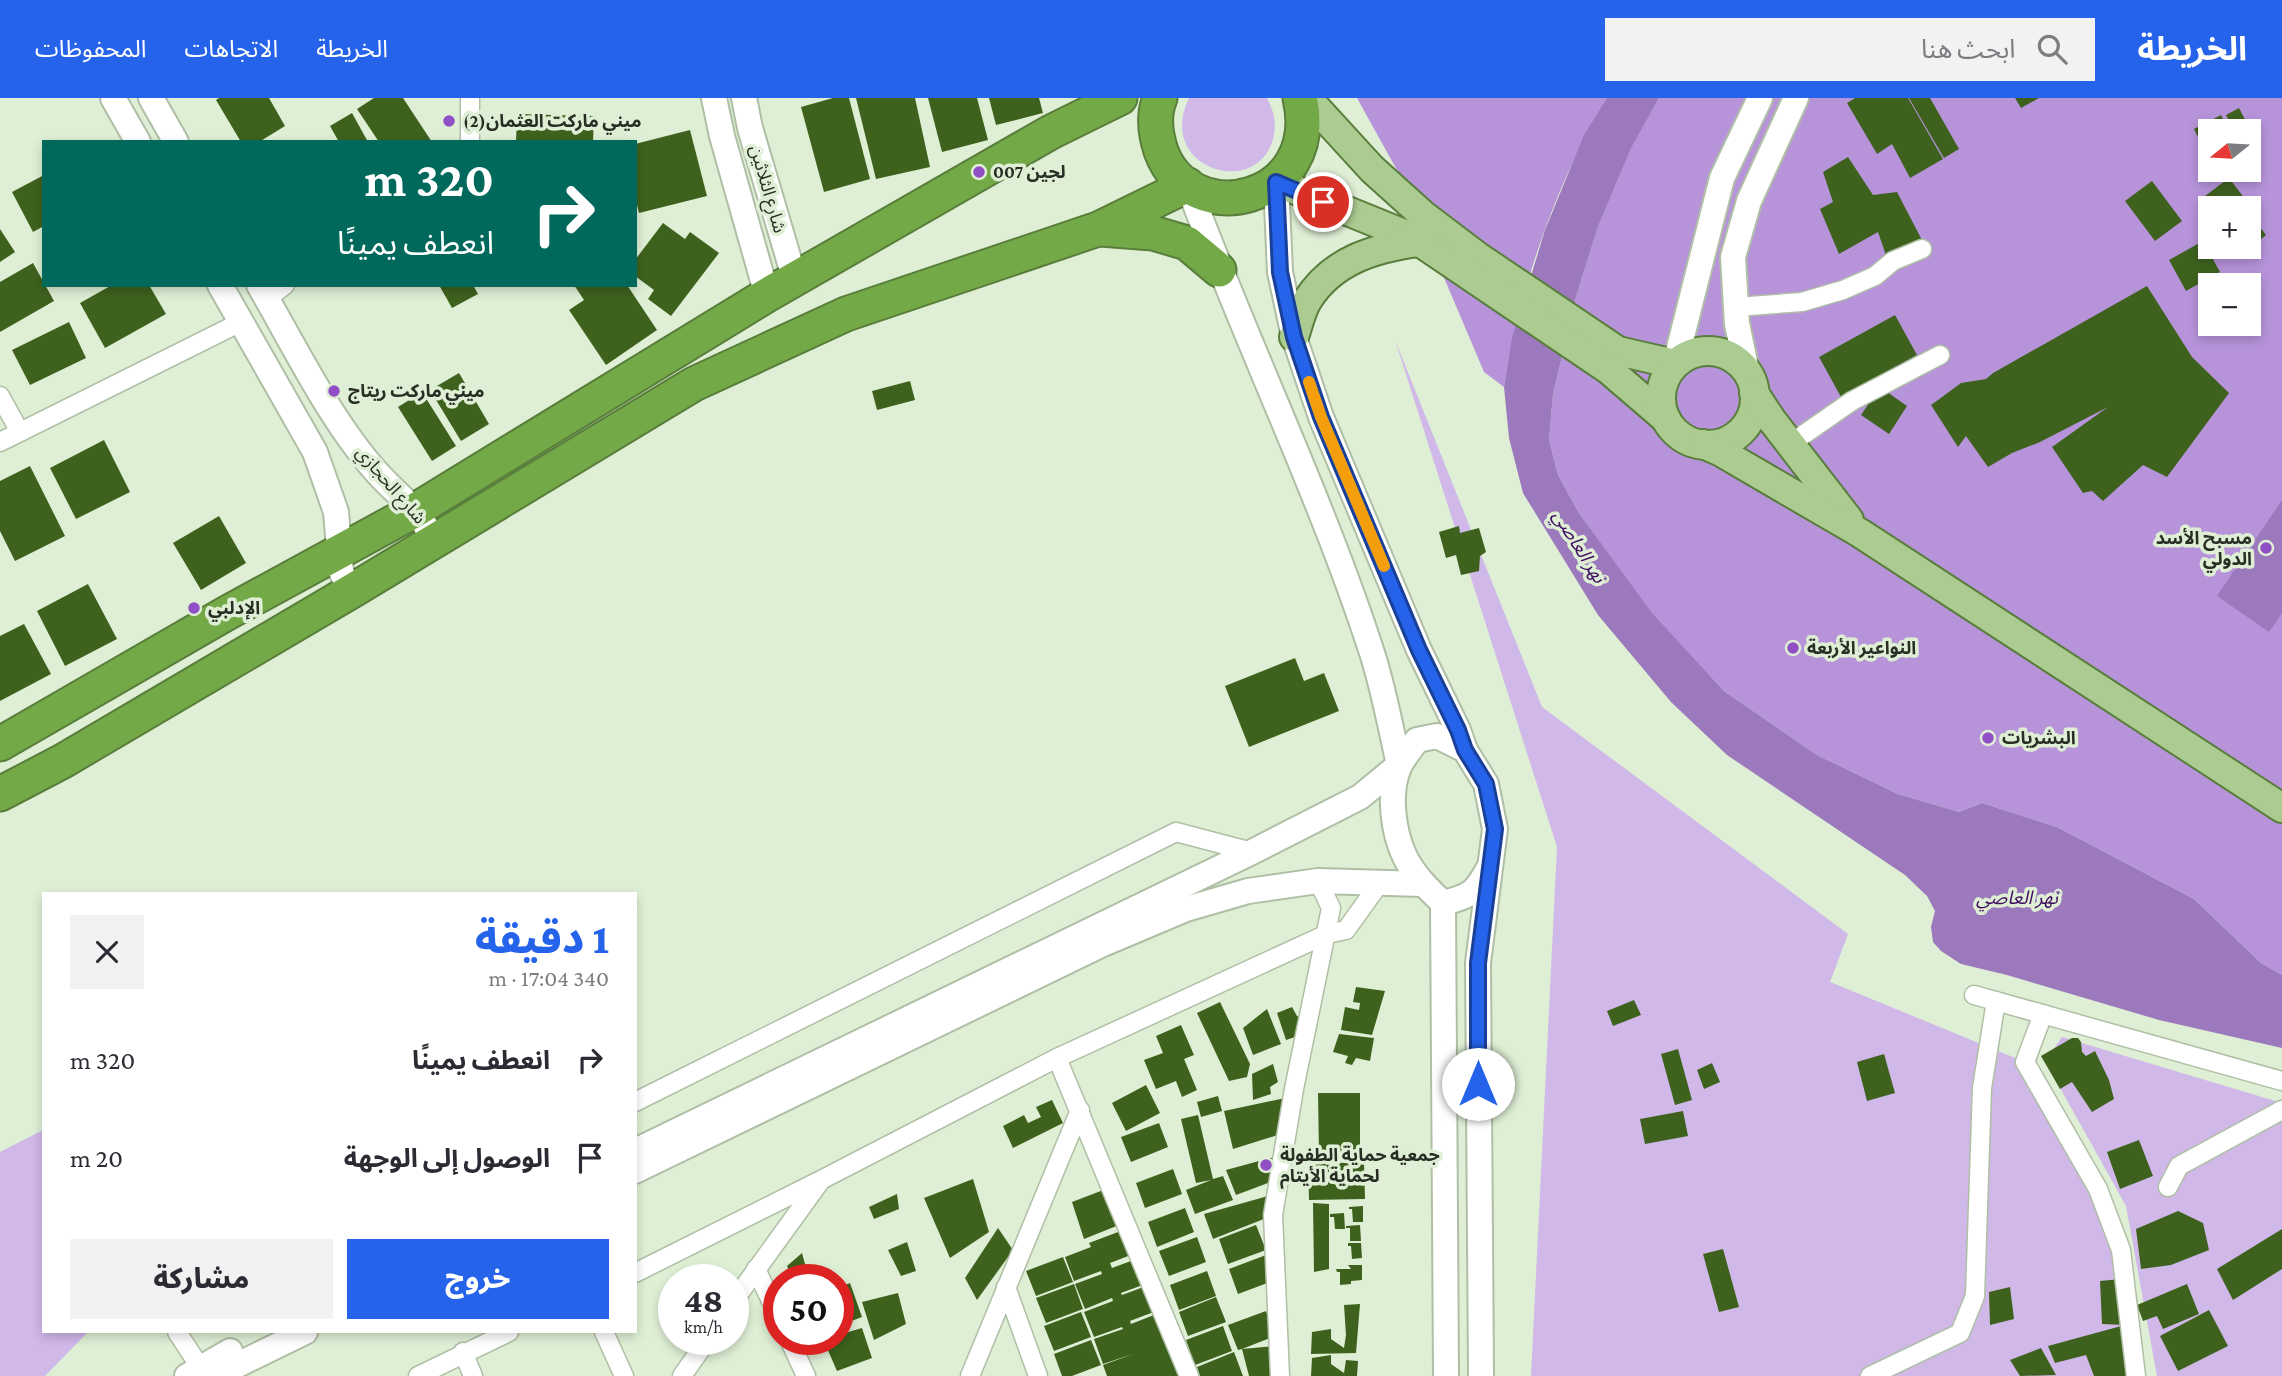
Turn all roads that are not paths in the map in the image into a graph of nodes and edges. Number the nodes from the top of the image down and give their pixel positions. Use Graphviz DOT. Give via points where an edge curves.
graph roads {
  1 [pos="113,98"];
  2 [pos="151,98"];
  3 [pos="470,98"];
  4 [pos="714,98"];
  5 [pos="744,98"];
  6 [pos="1120,98"];
  7 [pos="1160,98"];
  8 [pos="1300,98"];
  9 [pos="1307,98"];
  10 [pos="1760,98"];
  11 [pos="1796,98"];
  12 [pos="137,140"];
  13 [pos="175,140"];
  14 [pos="470,140"];
  15 [pos="1276,182"];
  16 [pos="1188,185"];
  17 [pos="1098,229"];
  18 [pos="1419,242"];
  19 [pos="1922,249"];
  20 [pos="1219,270"];
  21 [pos="1483,273"];
  22 [pos="221,287"];
  23 [pos="781,288"];
  24 [pos="270,290"];
  25 [pos="1736,307"];
  26 [pos="242,322"];
  27 [pos="1294,337"];
  28 [pos="1940,355"];
  29 [pos="1614,360"];
  30 [pos="1675,364"];
  31 [pos="1750,382"];
  32 [pos="0,396"];
  33 [pos="1666,419"];
  34 [pos="20,432"];
  35 [pos="0,442"];
  36 [pos="1703,444"];
  37 [pos="1790,444"];
  38 [pos="414,511"];
  39 [pos="1860,533"];
  40 [pos="432,543"];
  41 [pos="340,550"];
  42 [pos="355,589"];
  43 [pos="0,744"];
  44 [pos="1465,750"];
  45 [pos="1399,765"];
  46 [pos="0,794"];
  47 [pos="2282,808"];
  48 [pos="1252,852"];
  49 [pos="1490,866"];
  50 [pos="1318,881"];
  51 [pos="1379,884"];
  52 [pos="1423,884"];
  53 [pos="1443,903"];
  54 [pos="1327,934"];
  55 [pos="1974,995"];
  56 [pos="1996,1001"];
  57 [pos="2043,1014"];
  58 [pos="1057,1058"];
  59 [pos="2282,1081"];
  60 [pos="637,1101"];
  61 [pos="1080,1110"];
  62 [pos="2282,1110"];
  63 [pos="637,1150"];
  64 [pos="637,1170"];
  65 [pos="821,1180"];
  66 [pos="2168,1187"];
  67 [pos="755,1269"];
  68 [pos="637,1272"];
  69 [pos="749,1278"];
  70 [pos="763,1285"];
  71 [pos="1006,1287"];
  72 [pos="178,1333"];
  73 [pos="266,1333"];
  74 [pos="302,1333"];
  75 [pos="507,1333"];
  76 [pos="604,1333"];
  77 [pos="463,1352"];
  78 [pos="697,1355"];
  79 [pos="796,1355"];
  80 [pos="201,1373"];
  81 [pos="418,1376"];
  82 [pos="473,1376"];
  83 [pos="624,1376"];
  84 [pos="682,1376"];
  85 [pos="806,1376"];
  86 [pos="970,1376"];
  87 [pos="1038,1376"];
  88 [pos="1189,1376"];
  89 [pos="1280,1376"];
  90 [pos="1446,1376"];
  91 [pos="1481,1376"];
  92 [pos="1870,1376"];
  93 [pos="2136,1376"];
  1 -- 12 [label="main road"];
  2 -- 13 [label="main road"];
  3 -- 14 [label="street"];
  4 -- 23 [label="main road" via="722,136"];
  5 -- 23 [label="main road, شارع الثلاثين"];
  6 -- 23 [label="highway" via="1051,132"];
  7 -- 16 [label="highway" via="1157,139 1163,157"];
  8 -- 15 [label="highway" via="1304,135 1299,153"];
  9 -- 21 [label="main road" via="1372,169"];
  10 -- 30 [label="main road" via="1722,178"];
  11 -- 25 [label="main road" via="1749,201 1733,257"];
  15 -- 16 [label="highway" via="1259,192 1223,198"];
  15 -- 18 [label="main road"];
  15 -- 27 [label="main road" via="1280,272"];
  16 -- 17 [label="highway"];
  16 -- 20 [label="main road"];
  17 -- 20 [label="highway" via="1153,233 1186,243"];
  17 -- 40 [label="highway" via="846,314 694,384"];
  18 -- 21 [label="main road"];
  18 -- 27 [label="main road" via="1353,258 1325,277 1306,302"];
  19 -- 25 [label="street" via="1843,290 1802,302"];
  20 -- 45 [label="main road" via="1352,598 1373,658"];
  21 -- 29 [label="main road"];
  22 -- 26 [label="main road"];
  23 -- 38 [label="highway"];
  24 -- 38 [label="main road, شارع الحجازي" via="328,404 366,462"];
  25 -- 31 [label="main road"];
  26 -- 34 [label="street"];
  26 -- 41 [label="main road" via="315,452 336,512"];
  27 -- 44 [label="main road" via="1321,417"];
  28 -- 37 [label="street" via="1852,401"];
  29 -- 30 [label="main road"];
  29 -- 33 [label="main road"];
  30 -- 31 [label="main road" via="1695,353 1718,352 1729,356"];
  30 -- 33 [label="main road" via="1663,385"];
  31 -- 36 [label="main road" via="1751,417 1745,427 1726,441"];
  31 -- 37 [label="main road"];
  32 -- 34 [label="street"];
  33 -- 36 [label="main road" via="1681,436"];
  34 -- 35 [label="street"];
  36 -- 39 [label="main road"];
  37 -- 39 [label="main road"];
  38 -- 40 [label="main road, شارع الحجازي" via="425,523"];
  38 -- 41 [label="highway"];
  39 -- 47 [label="main road"];
  40 -- 42 [label="highway"];
  41 -- 42 [label="main road" via="341,571"];
  41 -- 43 [label="highway"];
  42 -- 46 [label="highway"];
  44 -- 45 [label="main road" via="1437,736 1417,740"];
  44 -- 49 [label="main road" via="1486,784 1495,829"];
  45 -- 48 [label="main road" via="1360,797"];
  45 -- 52 [label="main road" via="1393,787 1396,822 1405,856"];
  48 -- 60 [label="street" via="1176,832"];
  48 -- 63 [label="main road"];
  49 -- 53 [label="main road" via="1477,889 1465,898"];
  49 -- 91 [label="main road" via="1478,963"];
  50 -- 51 [label="main road"];
  50 -- 54 [label="street" via="1331,908"];
  50 -- 64 [label="main road" via="1223,898 1115,939"];
  51 -- 52 [label="main road"];
  51 -- 54 [label="street" via="1346,930"];
  52 -- 53 [label="main road"];
  53 -- 90 [label="main road"];
  54 -- 58 [label="street"];
  54 -- 89 [label="street" via="1273,1215"];
  55 -- 56 [label="street"];
  56 -- 57 [label="street"];
  56 -- 92 [label="street" via="1982,1088 1975,1296 1960,1333"];
  57 -- 59 [label="street"];
  57 -- 93 [label="street" via="2025,1062 2098,1189 2121,1250"];
  58 -- 61 [label="street"];
  58 -- 65 [label="street"];
  61 -- 71 [label="street"];
  61 -- 88 [label="street"];
  62 -- 66 [label="street" via="2179,1166"];
  65 -- 67 [label="street"];
  65 -- 68 [label="street"];
  67 -- 69 [label="street"];
  67 -- 70 [label="street"];
  71 -- 86 [label="street"];
  71 -- 87 [label="street"];
  72 -- 80 [label="street"];
  73 -- 80 [label="main road"];
  74 -- 80 [label="main road"];
  75 -- 77 [label="street"];
  76 -- 83 [label="street"];
  77 -- 81 [label="street"];
  77 -- 82 [label="street"];
  78 -- 84 [label="street"];
  79 -- 85 [label="street"];
}
